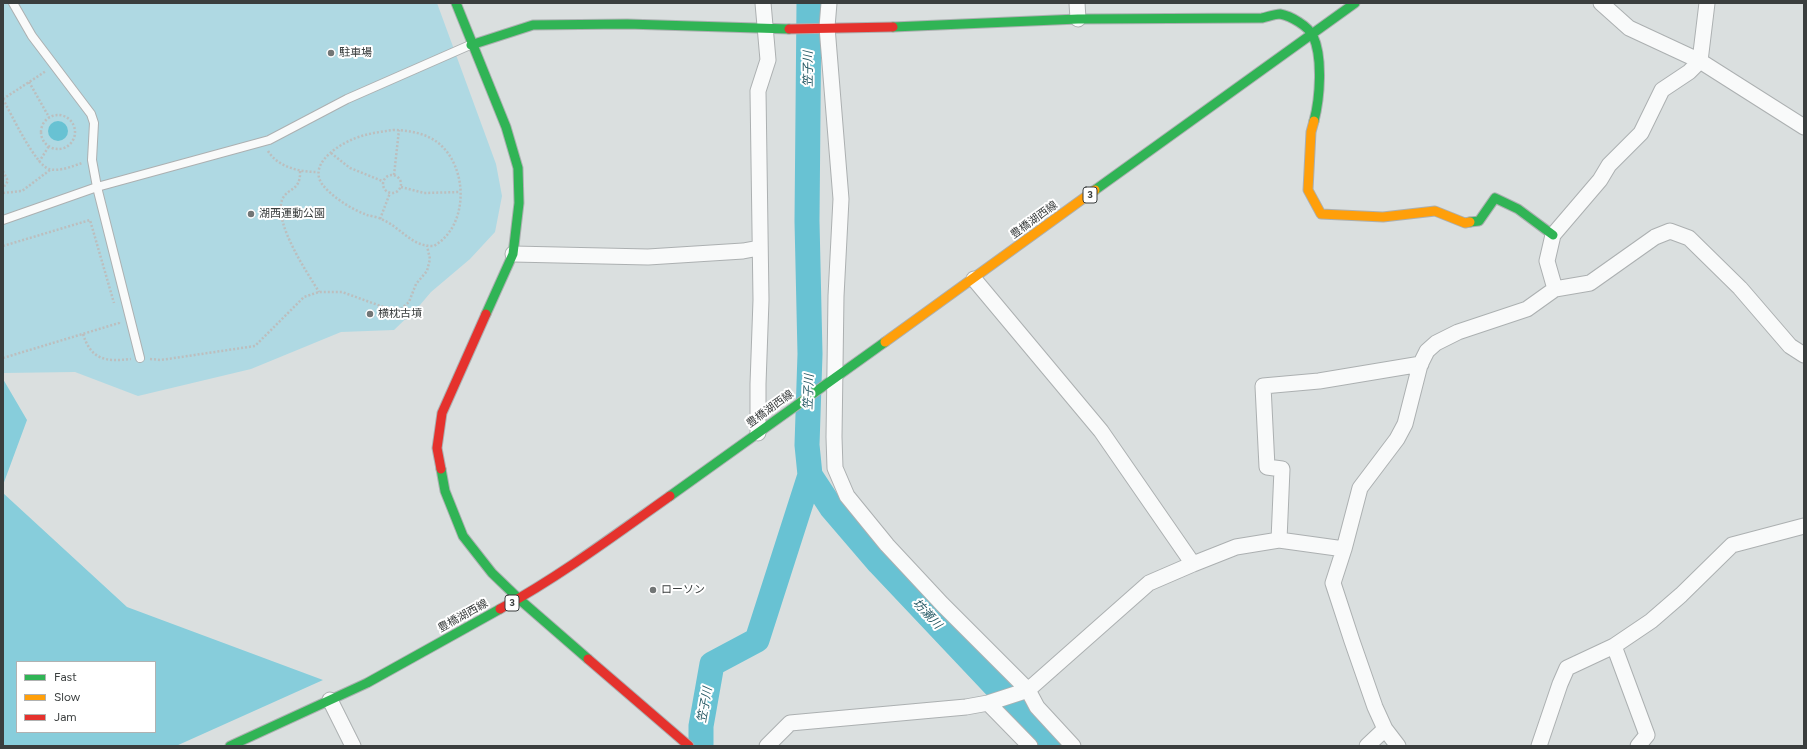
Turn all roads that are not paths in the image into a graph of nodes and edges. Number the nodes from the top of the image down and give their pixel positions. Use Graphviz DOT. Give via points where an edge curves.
graph roads {
  1 [pos="13,3"];
  2 [pos="456,3"];
  3 [pos="763,3"];
  4 [pos="829,3"];
  5 [pos="1077,3"];
  6 [pos="1355,3"];
  7 [pos="1601,3"];
  8 [pos="1707,3"];
  9 [pos="1279,8"];
  10 [pos="1078,19"];
  11 [pos="827,27"];
  12 [pos="770,28"];
  13 [pos="1312,34"];
  14 [pos="471,44"];
  15 [pos="1700,61"];
  16 [pos="1804,126"];
  17 [pos="97,187"];
  18 [pos="3,220"];
  19 [pos="1553,235"];
  20 [pos="759,248"];
  21 [pos="513,254"];
  22 [pos="974,278"];
  23 [pos="1555,289"];
  24 [pos="1804,355"];
  25 [pos="140,358"];
  26 [pos="1421,364"];
  27 [pos="835,376"];
  28 [pos="758,432"];
  29 [pos="1804,526"];
  30 [pos="1279,540"];
  31 [pos="1344,550"];
  32 [pos="1193,564"];
  33 [pos="519,599"];
  34 [pos="1614,646"];
  35 [pos="1024,691"];
  36 [pos="330,700"];
  37 [pos="991,702"];
  38 [pos="1385,729"];
  39 [pos="230,746"];
  40 [pos="353,746"];
  41 [pos="689,746"];
  42 [pos="767,746"];
  43 [pos="1030,746"];
  44 [pos="1073,746"];
  45 [pos="1367,746"];
  46 [pos="1398,746"];
  47 [pos="1539,746"];
  48 [pos="1638,746"];
  1 -- 17 [label="lane" via="32,36 91,114 94,122 92,160"];
  2 -- 14 [label="street"];
  3 -- 12 [label="street"];
  4 -- 11 [label="street"];
  5 -- 10 [label="street"];
  6 -- 13 [label="street, 豊橋湖西線 / 3"];
  7 -- 15 [label="street" via="1629,28"];
  8 -- 15 [label="street"];
  9 -- 10 [label="street" via="1262,18"];
  9 -- 13 [label="street"];
  10 -- 11 [label="street" via="906,27"];
  11 -- 12 [label="street"];
  11 -- 27 [label="street" via="841,199"];
  12 -- 14 [label="street" via="627,24 533,25"];
  12 -- 20 [label="street" via="768,60 758,91"];
  13 -- 19 [label="street" via="1317,47 1319,80 1317,108 1311,132 1308,190 1321,214 1383,217 1435,210 1465,223 1479,221 1495,198 1518,209"];
  13 -- 22 [label="street, 豊橋湖西線 / 3"];
  14 -- 17 [label="lane" via="347,99 264,141"];
  14 -- 21 [label="street" via="506,127 518,168 519,203"];
  15 -- 16 [label="street"];
  15 -- 19 [label="street" via="1689,72 1662,90 1641,133 1609,165 1600,180"];
  17 -- 18 [label="lane"];
  17 -- 25 [label="lane"];
  19 -- 23 [label="street" via="1547,261"];
  20 -- 21 [label="street" via="648,257"];
  20 -- 28 [label="street" via="761,300"];
  21 -- 33 [label="street" via="442,413 437,448 445,491 463,536 492,573"];
  22 -- 27 [label="street, 豊橋湖西線 / 3"];
  22 -- 32 [label="street" via="1101,431"];
  23 -- 24 [label="street" via="1590,283 1655,237 1670,231 1689,238 1740,288 1790,346"];
  23 -- 26 [label="street" via="1527,309 1458,332 1436,343 1427,351"];
  26 -- 30 [label="street" via="1319,381 1263,386 1267,467 1282,469"];
  26 -- 31 [label="street" via="1405,424 1397,439 1360,488"];
  27 -- 28 [label="street, 豊橋湖西線 / 3"];
  27 -- 35 [label="street" via="835,468 847,496 897,556"];
  28 -- 33 [label="street, 豊橋湖西線 / 3" via="616,535"];
  29 -- 34 [label="street" via="1732,545 1651,621"];
  30 -- 31 [label="street"];
  30 -- 32 [label="street" via="1236,547"];
  31 -- 38 [label="street" via="1333,583"];
  32 -- 35 [label="street" via="1149,583"];
  33 -- 36 [label="street, 豊橋湖西線 / 3" via="367,683"];
  33 -- 41 [label="street"];
  34 -- 47 [label="street" via="1567,668"];
  34 -- 48 [label="street" via="1647,735"];
  35 -- 37 [label="street"];
  35 -- 44 [label="street"];
  36 -- 39 [label="street, 豊橋湖西線 / 3"];
  36 -- 40 [label="street"];
  37 -- 42 [label="street" via="966,707 790,723"];
  37 -- 43 [label="street"];
  38 -- 45 [label="street"];
  38 -- 46 [label="street"];
}
